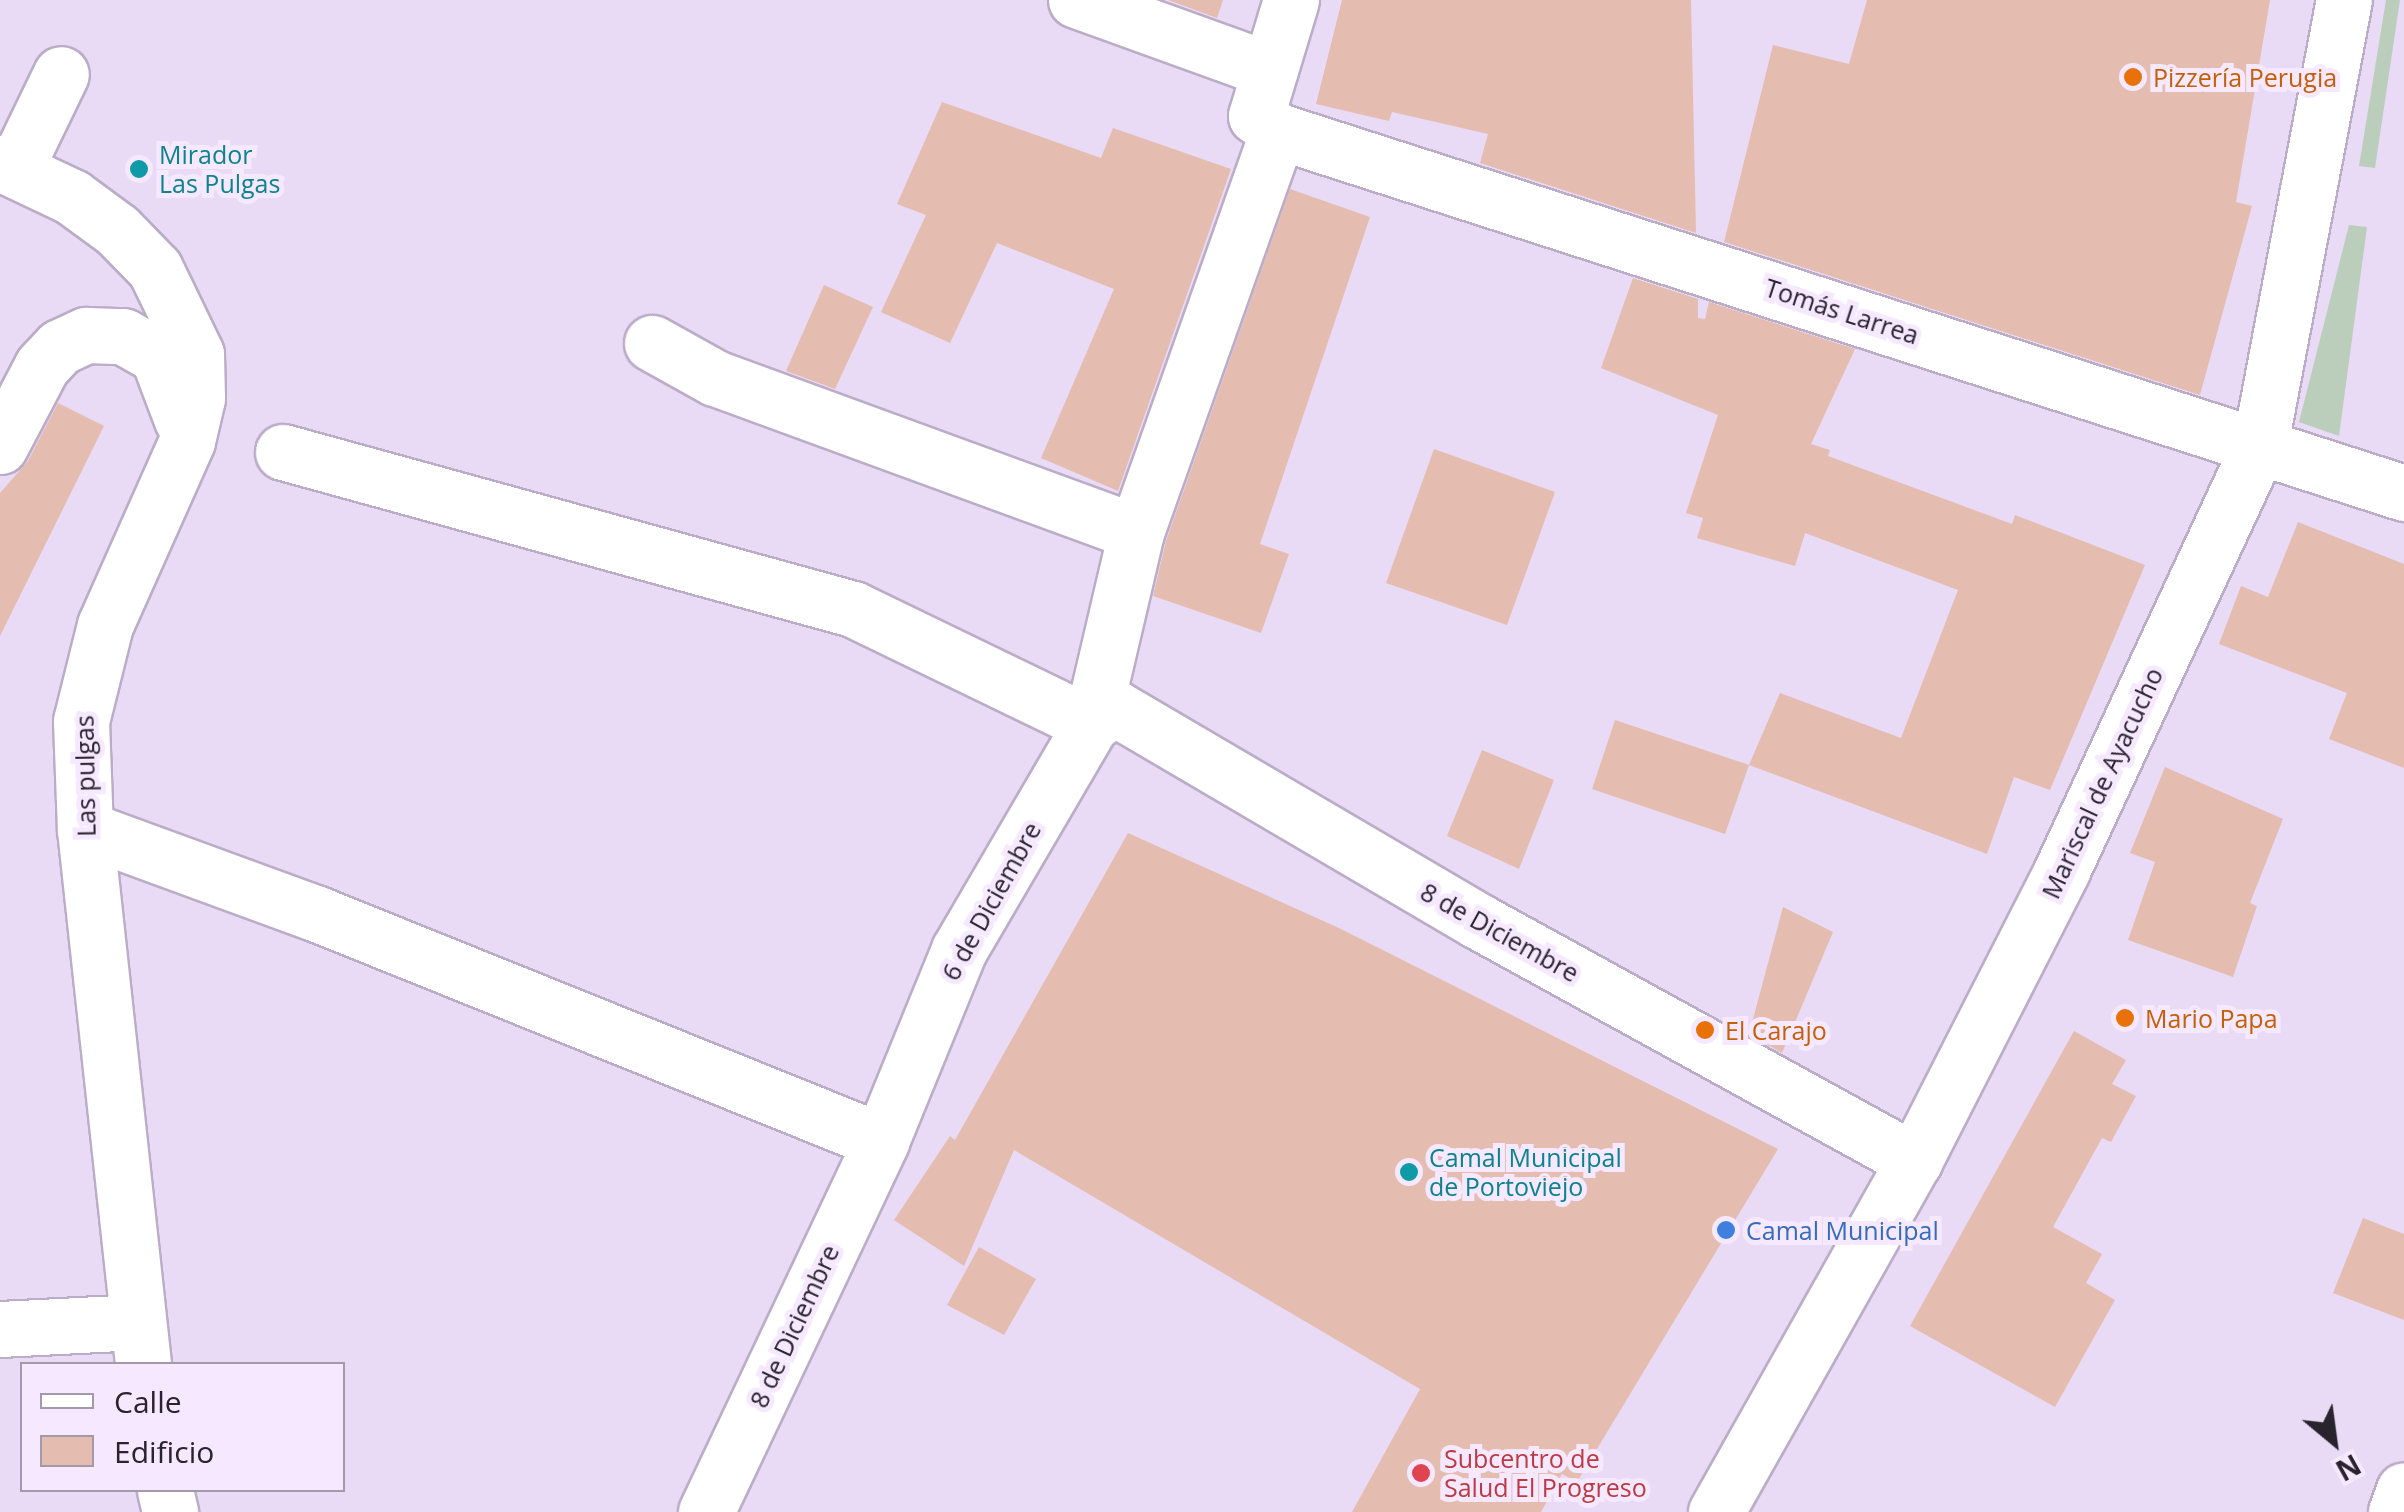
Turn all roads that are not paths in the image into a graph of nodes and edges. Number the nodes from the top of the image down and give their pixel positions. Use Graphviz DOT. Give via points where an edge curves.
graph roads {
  1 [pos="1076,0"];
  2 [pos="1291,0"];
  3 [pos="2344,0"];
  4 [pos="1270,70"];
  5 [pos="61,74"];
  6 [pos="1278,132"];
  7 [pos="8,165"];
  8 [pos="652,344"];
  9 [pos="187,442"];
  10 [pos="2260,444"];
  11 [pos="0,446"];
  12 [pos="284,452"];
  13 [pos="2404,494"];
  14 [pos="1136,532"];
  15 [pos="1092,724"];
  16 [pos="85,829"];
  17 [pos="881,1141"];
  18 [pos="1914,1162"];
  19 [pos="0,1329"];
  20 [pos="140,1343"];
  21 [pos="2404,1490"];
  22 [pos="706,1512"];
  23 [pos="1716,1512"];
  24 [pos="2396,1512"];
  1 -- 4 [label="street"];
  2 -- 4 [label="street"];
  3 -- 10 [label="street, Mariscal de Ayacucho"];
  4 -- 6 [label="street" via="1256,116"];
  5 -- 7 [label="street"];
  6 -- 10 [label="street, Tomás Larrea"];
  6 -- 14 [label="street, 6 de Diciembre"];
  7 -- 9 [label="street, Las pulgas" via="72,197 156,268 196,354 197,398"];
  8 -- 14 [label="street" via="715,378"];
  9 -- 11 [label="street" via="175,387 158,356 123,336 86,335 60,346 42,366"];
  9 -- 16 [label="street, Las pulgas" via="90,672 80,721"];
  10 -- 13 [label="street, Tomás Larrea"];
  10 -- 18 [label="street, Mariscal de Ayacucho" via="2070,853"];
  12 -- 15 [label="street" via="853,609"];
  14 -- 15 [label="street, 6 de Diciembre"];
  15 -- 17 [label="street, 6 de Diciembre" via="959,950"];
  15 -- 18 [label="street, 8 de Diciembre" via="1115,708 1478,922"];
  16 -- 17 [label="street" via="315,913"];
  16 -- 20 [label="street, Las pulgas"];
  17 -- 22 [label="street, 8 de Diciembre"];
  18 -- 23 [label="street, Mariscal de Ayacucho"];
  19 -- 20 [label="street"];
  21 -- 24 [label="street"];
}
